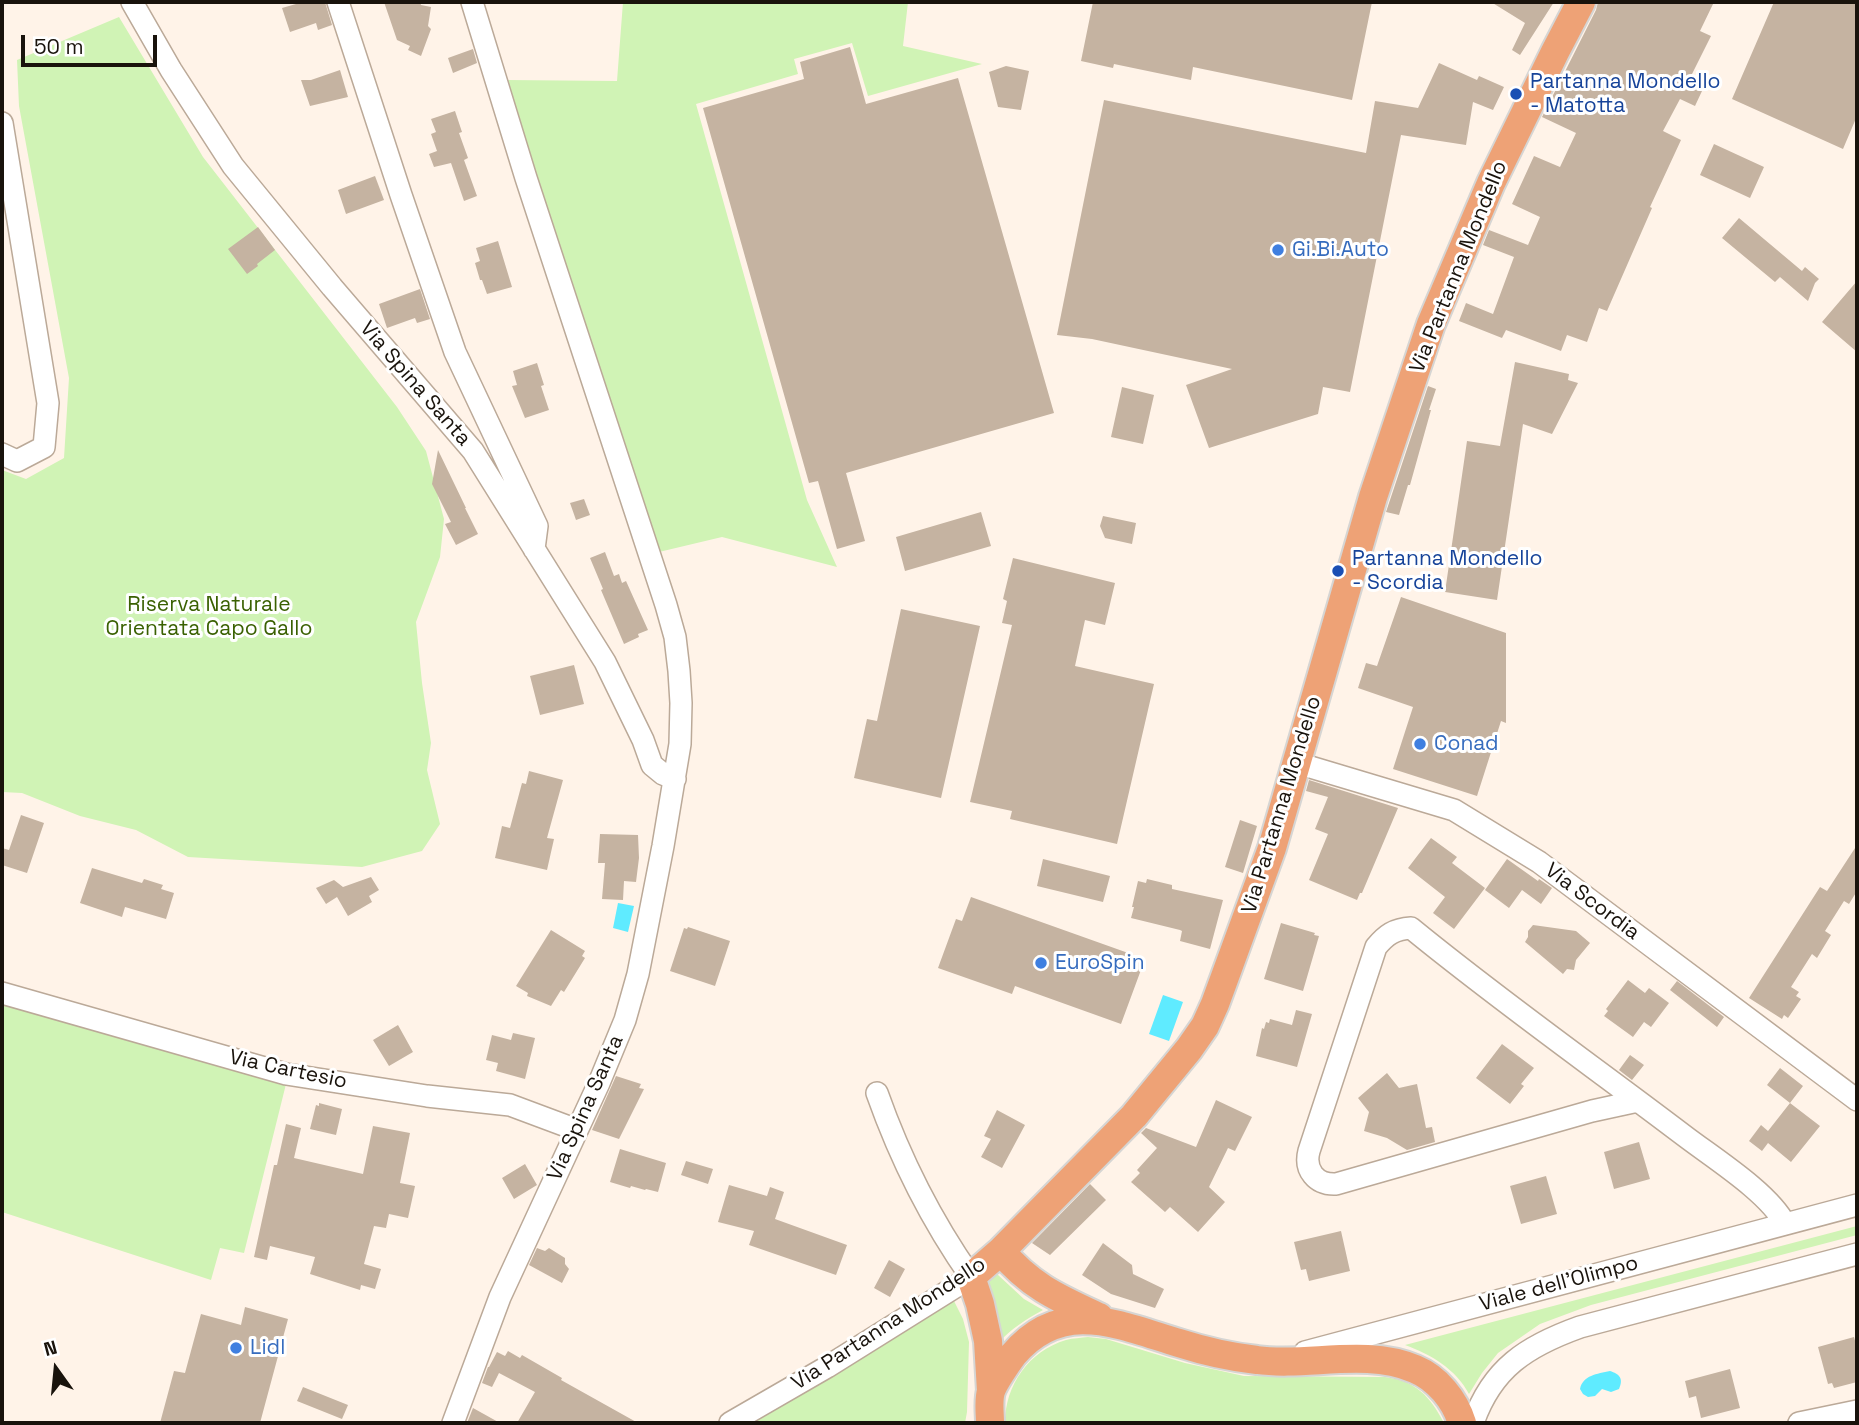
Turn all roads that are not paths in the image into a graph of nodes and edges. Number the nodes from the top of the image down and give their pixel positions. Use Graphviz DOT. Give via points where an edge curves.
graph roads {
  1 [pos="132,2"];
  2 [pos="338,2"];
  3 [pos="472,2"];
  4 [pos="1581,2"];
  5 [pos="2,123"];
  6 [pos="2,454"];
  7 [pos="534,549"];
  8 [pos="1297,763"];
  9 [pos="675,779"];
  10 [pos="2,993"];
  11 [pos="877,1093"];
  12 [pos="1857,1100"];
  13 [pos="1638,1101"];
  14 [pos="577,1130"];
  15 [pos="1857,1205"];
  16 [pos="1785,1224"];
  17 [pos="1001,1251"];
  18 [pos="1857,1254"];
  19 [pos="971,1276"];
  20 [pos="1108,1321"];
  21 [pos="1261,1361"];
  22 [pos="1857,1411"];
  23 [pos="989,1412"];
  24 [pos="453,1423"];
  25 [pos="730,1423"];
  26 [pos="1462,1423"];
  27 [pos="1473,1423"];
  28 [pos="1799,1423"];
  1 -- 7 [label="street, Via Spina Santa" via="233,166 473,452"];
  2 -- 7 [label="street" via="455,352 537,526"];
  3 -- 9 [label="street, Via Spina Santa" via="675,637 681,703"];
  4 -- 8 [label="main road, Via Partanna Mondello" via="1491,183 1431,324 1373,497"];
  5 -- 6 [label="street" via="48,403 44,447 18,461"];
  7 -- 9 [label="street, Via Spina Santa" via="606,662 652,765"];
  8 -- 12 [label="street, Via Scordia" via="1454,810 1539,862"];
  8 -- 17 [label="main road, Via Partanna Mondello" via="1272,848 1205,1026 1134,1116"];
  9 -- 14 [label="street, Via Spina Santa" via="638,974 625,1020"];
  10 -- 14 [label="street, Via Cartesio" via="286,1074 510,1105"];
  11 -- 19 [label="street" via="922,1197"];
  13 -- 13 [label="street" via="1411,928 1397,929 1376,947 1308,1166 1321,1182 1336,1184"];
  13 -- 16 [label="street" via="1759,1193"];
  14 -- 24 [label="street, Via Spina Santa" via="500,1297"];
  15 -- 16 [label="street, Viale dell'Olimpo"];
  16 -- 21 [label="street, Viale dell'Olimpo"];
  17 -- 19 [label="main road, Via Partanna Mondello"];
  17 -- 20 [label="main road" via="1045,1292"];
  18 -- 27 [label="street" via="1552,1337 1501,1373"];
  19 -- 23 [label="main road" via="988,1341"];
  19 -- 25 [label="street, Via Partanna Mondello"];
  20 -- 21 [label="main road" via="1194,1348"];
  20 -- 23 [label="main road" via="1066,1321 1033,1336 1010,1359"];
  21 -- 26 [label="main road" via="1390,1361 1419,1370 1437,1384"];
  22 -- 28 [label="street"];
}
